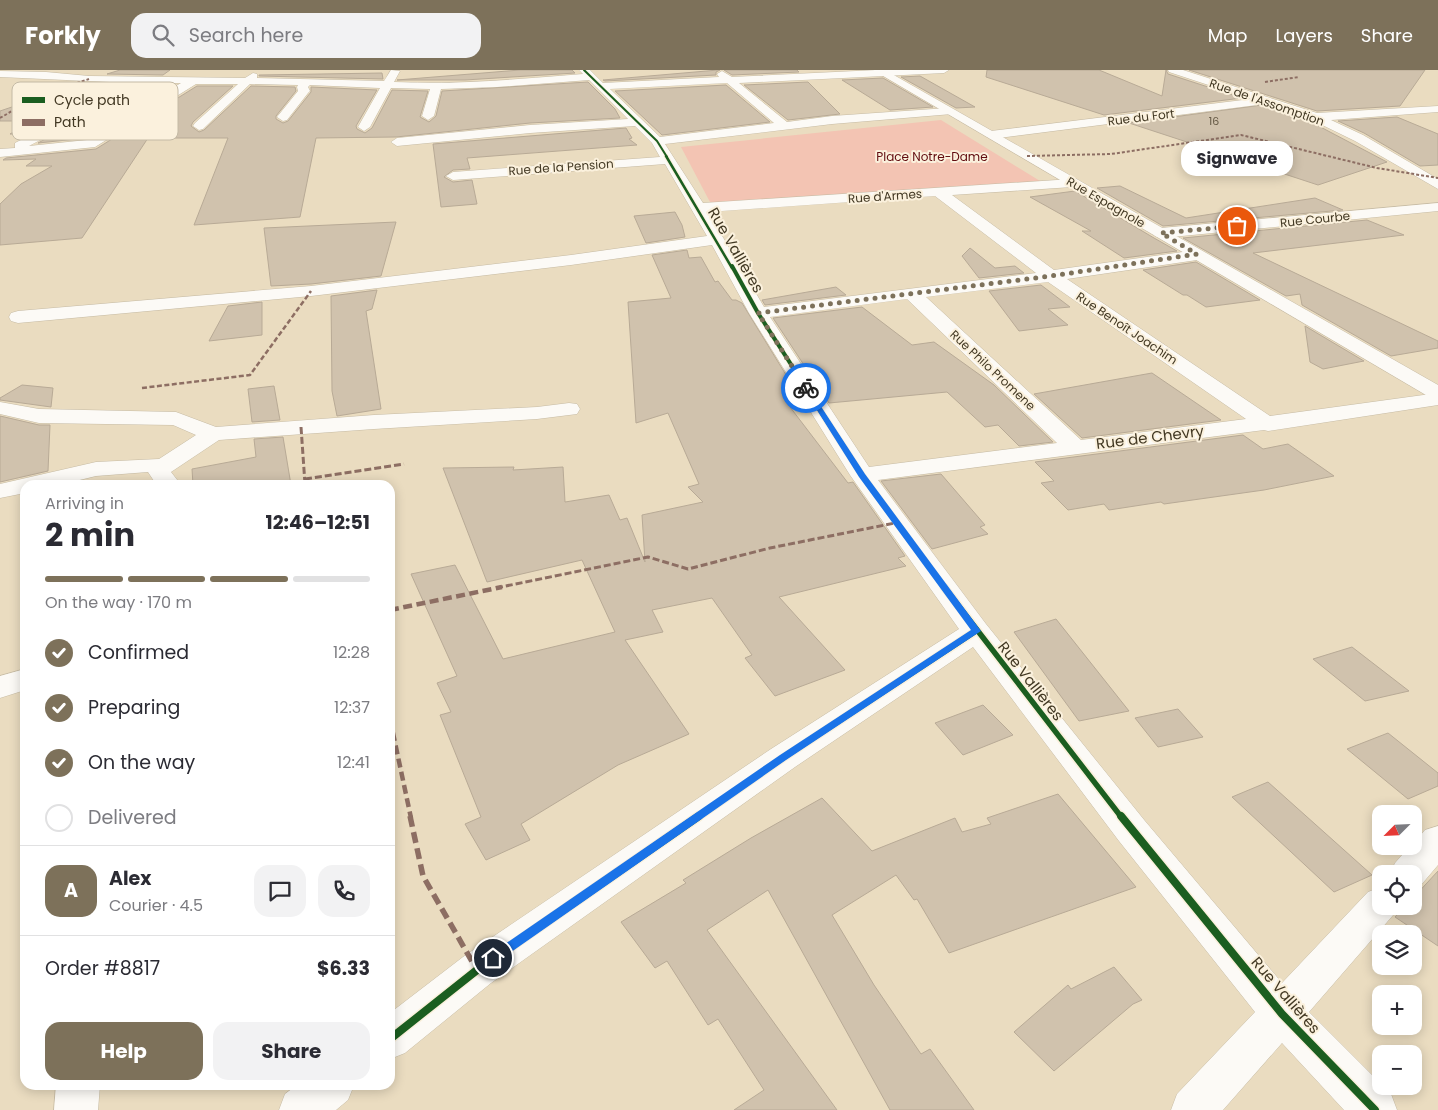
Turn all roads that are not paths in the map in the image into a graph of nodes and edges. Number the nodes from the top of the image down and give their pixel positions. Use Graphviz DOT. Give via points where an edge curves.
graph roads {
  1 [pos="60,70"];
  2 [pos="219,70"];
  3 [pos="258,70"];
  4 [pos="395,70"];
  5 [pos="717,70"];
  6 [pos="944,70"];
  7 [pos="1173,70"];
  8 [pos="889,72"];
  9 [pos="0,74"];
  10 [pos="46,75"];
  11 [pos="592,78"];
  12 [pos="144,80"];
  13 [pos="198,80"];
  14 [pos="730,81"];
  15 [pos="28,82"];
  16 [pos="140,82"];
  17 [pos="247,82"];
  18 [pos="307,82"];
  19 [pos="388,84"];
  20 [pos="436,85"];
  21 [pos="178,92"];
  22 [pos="1265,101"];
  23 [pos="1438,109"];
  24 [pos="948,112"];
  25 [pos="428,116"];
  26 [pos="283,117"];
  27 [pos="1316,117"];
  28 [pos="638,122"];
  29 [pos="199,126"];
  30 [pos="783,126"];
  31 [pos="364,127"];
  32 [pos="996,135"];
  33 [pos="29,140"];
  34 [pos="97,140"];
  35 [pos="397,142"];
  36 [pos="663,150"];
  37 [pos="4,153"];
  38 [pos="454,176"];
  39 [pos="1072,183"];
  40 [pos="1438,185"];
  41 [pos="940,193"];
  42 [pos="1438,207"];
  43 [pos="698,208"];
  44 [pos="1161,233"];
  45 [pos="715,240"];
  46 [pos="1197,254"];
  47 [pos="1051,276"];
  48 [pos="912,294"];
  49 [pos="758,313"];
  50 [pos="18,318"];
  51 [pos="1438,394"];
  52 [pos="1438,399"];
  53 [pos="0,408"];
  54 [pos="569,409"];
  55 [pos="1268,424"];
  56 [pos="213,434"];
  57 [pos="1074,446"];
  58 [pos="862,475"];
  59 [pos="162,478"];
  60 [pos="51,480"];
  61 [pos="20,487"];
  62 [pos="0,491"];
  63 [pos="976,631"];
  64 [pos="20,681"];
  65 [pos="0,687"];
  66 [pos="1438,840"];
  67 [pos="1416,865"];
  68 [pos="1372,913"];
  69 [pos="1282,1014"];
  70 [pos="395,1035"];
  71 [pos="78,1090"];
  72 [pos="326,1090"];
  73 [pos="76,1110"];
  74 [pos="301,1110"];
  75 [pos="1193,1110"];
  76 [pos="1375,1110"];
  1 -- 10 [label="street"];
  2 -- 13 [label="street"];
  3 -- 17 [label="street"];
  4 -- 19 [label="street"];
  5 -- 14 [label="street"];
  6 -- 8 [label="street"];
  7 -- 22 [label="street, Rue de l'Assomption"];
  8 -- 14 [label="street"];
  8 -- 24 [label="street, Rue Espagnole"];
  9 -- 10 [label="street"];
  10 -- 12 [label="street"];
  10 -- 15 [label="street"];
  11 -- 14 [label="street"];
  11 -- 20 [label="street"];
  11 -- 28 [label="street, Rue Vallières"];
  12 -- 13 [label="street"];
  12 -- 16 [label="street"];
  13 -- 17 [label="street"];
  13 -- 21 [label="street"];
  14 -- 30 [label="street"];
  17 -- 18 [label="street"];
  17 -- 29 [label="street"];
  18 -- 19 [label="street"];
  18 -- 26 [label="street" via="302,87 304,91"];
  19 -- 20 [label="street"];
  19 -- 31 [label="street"];
  20 -- 25 [label="street"];
  22 -- 27 [label="street, Rue de l'Assomption"];
  22 -- 32 [label="street, Rue du Fort"];
  23 -- 27 [label="street"];
  24 -- 30 [label="street, Rue de la Pension"];
  24 -- 32 [label="street, Rue Espagnole"];
  27 -- 40 [label="street, Rue de l'Assomption" via="1359,138"];
  28 -- 35 [label="street"];
  28 -- 36 [label="street, Rue Vallières"];
  30 -- 36 [label="street, Rue de la Pension"];
  32 -- 39 [label="street, Rue Espagnole"];
  33 -- 37 [label="street"];
  34 -- 37 [label="street" via="90,144"];
  36 -- 38 [label="street, Rue de la Pension"];
  36 -- 43 [label="street, Rue Vallières"];
  39 -- 41 [label="street, Rue d'Armes"];
  39 -- 44 [label="street, Rue Espagnole"];
  41 -- 43 [label="street, Rue d'Armes"];
  41 -- 47 [label="street, Rue Benoît Joachim"];
  42 -- 44 [label="street, Rue Courbe"];
  43 -- 45 [label="street, Rue Vallières"];
  44 -- 46 [label="street, Rue Espagnole"];
  45 -- 49 [label="street, Rue Vallières"];
  45 -- 50 [label="street" via="311,291"];
  46 -- 47 [label="street"];
  46 -- 51 [label="street, Rue Espagnole"];
  47 -- 48 [label="street"];
  47 -- 55 [label="street, Rue Benoît Joachim"];
  48 -- 49 [label="street"];
  48 -- 57 [label="street, Rue Philo Promene"];
  49 -- 58 [label="street, Rue Vallières"];
  52 -- 55 [label="street, Rue de Chevry"];
  53 -- 56 [label="street" via="38,416 176,419"];
  54 -- 56 [label="street"];
  55 -- 57 [label="street, Rue de Chevry"];
  56 -- 59 [label="street"];
  57 -- 58 [label="street, Rue de Chevry"];
  58 -- 63 [label="street, Rue Vallières"];
  59 -- 60 [label="street" via="154,465 96,469"];
  61 -- 62 [label="street"];
  63 -- 69 [label="street, Rue Vallières" via="1132,831"];
  63 -- 70 [label="street" via="783,758 477,970"];
  64 -- 65 [label="street"];
  66 -- 67 [label="street"];
  68 -- 69 [label="street"];
  69 -- 75 [label="street"];
  69 -- 76 [label="street, Rue Vallières"];
  71 -- 73 [label="street"];
  72 -- 74 [label="street"];
}
